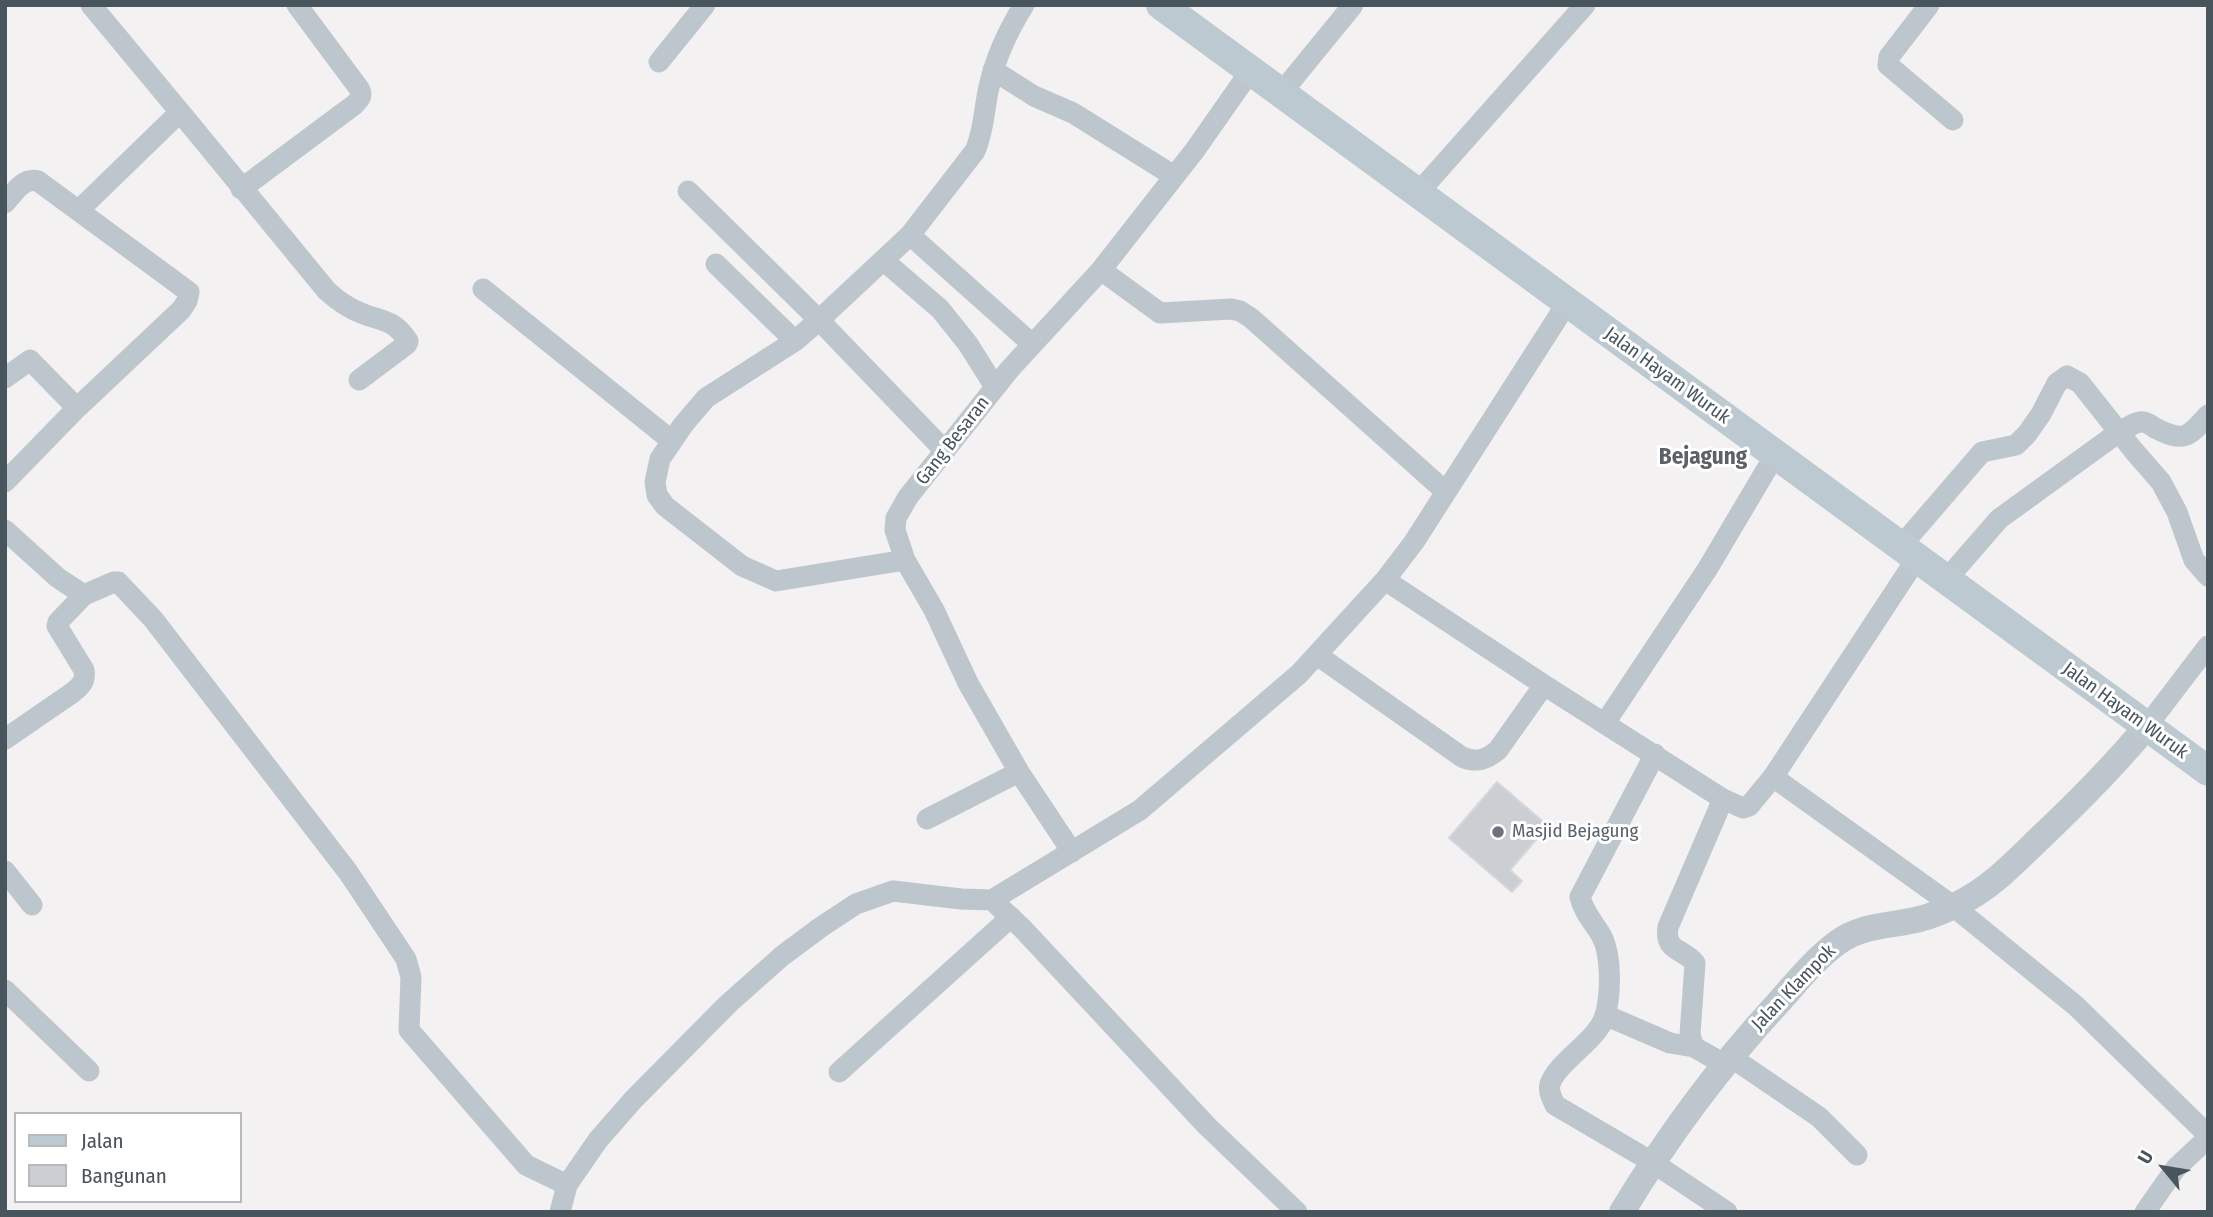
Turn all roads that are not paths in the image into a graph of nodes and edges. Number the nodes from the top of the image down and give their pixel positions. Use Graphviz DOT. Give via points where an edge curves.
graph roads {
  1 [pos="91,5"];
  2 [pos="297,5"];
  3 [pos="705,5"];
  4 [pos="1024,5"];
  5 [pos="1161,5"];
  6 [pos="1353,5"];
  7 [pos="1585,5"];
  8 [pos="1929,5"];
  9 [pos="659,62"];
  10 [pos="993,70"];
  11 [pos="1251,70"];
  12 [pos="1282,92"];
  13 [pos="180,112"];
  14 [pos="1953,120"];
  15 [pos="1174,176"];
  16 [pos="242,189"];
  17 [pos="688,191"];
  18 [pos="1418,193"];
  19 [pos="5,203"];
  20 [pos="79,210"];
  21 [pos="910,235"];
  22 [pos="883,260"];
  23 [pos="716,264"];
  24 [pos="1101,270"];
  25 [pos="483,289"];
  26 [pos="1567,303"];
  27 [pos="819,320"];
  28 [pos="795,341"];
  29 [pos="1032,344"];
  30 [pos="5,378"];
  31 [pos="359,380"];
  32 [pos="995,387"];
  33 [pos="77,408"];
  34 [pos="2208,415"];
  35 [pos="2119,432"];
  36 [pos="672,441"];
  37 [pos="945,451"];
  38 [pos="1775,455"];
  39 [pos="5,481"];
  40 [pos="1446,492"];
  41 [pos="5,530"];
  42 [pos="1909,552"];
  43 [pos="905,560"];
  44 [pos="2208,576"];
  45 [pos="1385,580"];
  46 [pos="1946,580"];
  47 [pos="84,595"];
  48 [pos="2208,646"];
  49 [pos="1317,655"];
  50 [pos="1544,685"];
  51 [pos="1605,723"];
  52 [pos="2147,726"];
  53 [pos="5,739"];
  54 [pos="1655,754"];
  55 [pos="2208,771"];
  56 [pos="1019,772"];
  57 [pos="1773,776"];
  58 [pos="1723,799"];
  59 [pos="927,819"];
  60 [pos="1072,852"];
  61 [pos="5,871"];
  62 [pos="992,900"];
  63 [pos="32,905"];
  64 [pos="1953,906"];
  65 [pos="1011,917"];
  66 [pos="5,990"];
  67 [pos="1605,1015"];
  68 [pos="1694,1047"];
  69 [pos="1727,1060"];
  70 [pos="89,1071"];
  71 [pos="839,1072"];
  72 [pos="2208,1136"];
  73 [pos="1857,1155"];
  74 [pos="1652,1162"];
  75 [pos="566,1185"];
  76 [pos="560,1212"];
  77 [pos="1297,1212"];
  78 [pos="1622,1212"];
  79 [pos="1727,1212"];
  80 [pos="2146,1212"];
  1 -- 13 [label="street"];
  2 -- 16 [label="street" via="361,96"];
  3 -- 9 [label="street"];
  4 -- 10 [label="street"];
  5 -- 11 [label="main road, Jalan Hayam Wuruk"];
  6 -- 12 [label="street"];
  7 -- 18 [label="street"];
  8 -- 14 [label="street" via="1889,57 1888,65"];
  10 -- 15 [label="street"];
  10 -- 21 [label="street" via="975,151"];
  11 -- 12 [label="main road, Jalan Hayam Wuruk"];
  11 -- 15 [label="street, Gang Besaran"];
  12 -- 18 [label="main road, Jalan Hayam Wuruk"];
  13 -- 16 [label="street"];
  13 -- 20 [label="street"];
  15 -- 24 [label="street, Gang Besaran"];
  16 -- 31 [label="street" via="327,291 358,312 391,322 407,338 407,344"];
  17 -- 27 [label="street"];
  18 -- 26 [label="main road, Jalan Hayam Wuruk"];
  19 -- 20 [label="street" via="24,182 33,179"];
  20 -- 33 [label="street" via="187,289 189,295 181,310"];
  21 -- 22 [label="street"];
  21 -- 29 [label="street"];
  22 -- 27 [label="street"];
  22 -- 32 [label="street" via="940,309"];
  23 -- 28 [label="street"];
  24 -- 29 [label="street, Gang Besaran"];
  24 -- 40 [label="street" via="1160,313 1231,309 1251,318"];
  25 -- 36 [label="street"];
  26 -- 38 [label="main road, Jalan Hayam Wuruk"];
  26 -- 40 [label="street"];
  27 -- 28 [label="street"];
  27 -- 37 [label="street"];
  28 -- 36 [label="street" via="706,398"];
  29 -- 32 [label="street, Gang Besaran"];
  30 -- 33 [label="street" via="30,360"];
  32 -- 37 [label="street, Gang Besaran"];
  33 -- 39 [label="street"];
  34 -- 35 [label="street" via="2181,437 2174,438 2145,422"];
  35 -- 42 [label="street" via="2080,383 2063,378 2027,435 2015,445 1982,452"];
  35 -- 44 [label="street" via="2161,482 2192,556"];
  35 -- 46 [label="street" via="1999,519"];
  36 -- 43 [label="street" via="656,470 657,495 742,566 776,581"];
  37 -- 43 [label="street, Gang Besaran" via="896,518"];
  38 -- 42 [label="main road, Jalan Hayam Wuruk"];
  38 -- 51 [label="street" via="1708,568"];
  40 -- 45 [label="street"];
  41 -- 47 [label="street"];
  42 -- 46 [label="main road, Jalan Hayam Wuruk"];
  42 -- 57 [label="street"];
  43 -- 56 [label="street, Gang Besaran"];
  45 -- 49 [label="street"];
  45 -- 50 [label="street"];
  46 -- 52 [label="main road, Jalan Hayam Wuruk"];
  47 -- 53 [label="street" via="57,626 85,670 85,678 72,693"];
  47 -- 75 [label="street" via="118,582 153,619 348,872 406,959 411,977 409,1030 526,1165"];
  48 -- 52 [label="street"];
  49 -- 50 [label="street" via="1470,760 1489,758 1498,750"];
  49 -- 60 [label="street" via="1140,810"];
  50 -- 51 [label="street"];
  51 -- 54 [label="street"];
  52 -- 55 [label="main road, Jalan Hayam Wuruk"];
  52 -- 64 [label="street, Jalan Klampok" via="2018,860 1971,898"];
  54 -- 58 [label="street"];
  54 -- 67 [label="street" via="1580,897 1607,956"];
  56 -- 59 [label="street"];
  56 -- 60 [label="street, Gang Besaran"];
  57 -- 58 [label="street" via="1749,806"];
  57 -- 64 [label="street"];
  58 -- 68 [label="street" via="1666,937 1695,964 1690,1028"];
  60 -- 62 [label="street"];
  61 -- 63 [label="street"];
  62 -- 65 [label="street"];
  62 -- 75 [label="street" via="893,891 856,904 821,927 773,964 681,1049 597,1140"];
  64 -- 69 [label="street, Jalan Klampok" via="1923,919 1851,933 1804,974"];
  64 -- 72 [label="street" via="2076,1006"];
  65 -- 71 [label="street"];
  65 -- 77 [label="street" via="1207,1126"];
  66 -- 70 [label="street"];
  67 -- 68 [label="street" via="1670,1043"];
  67 -- 74 [label="street" via="1555,1075 1550,1094 1555,1105"];
  68 -- 69 [label="street"];
  69 -- 73 [label="street" via="1819,1117"];
  69 -- 74 [label="street, Jalan Klampok"];
  72 -- 80 [label="street" via="2176,1168"];
  74 -- 78 [label="street, Jalan Klampok"];
  74 -- 79 [label="street"];
  75 -- 76 [label="street"];
}
